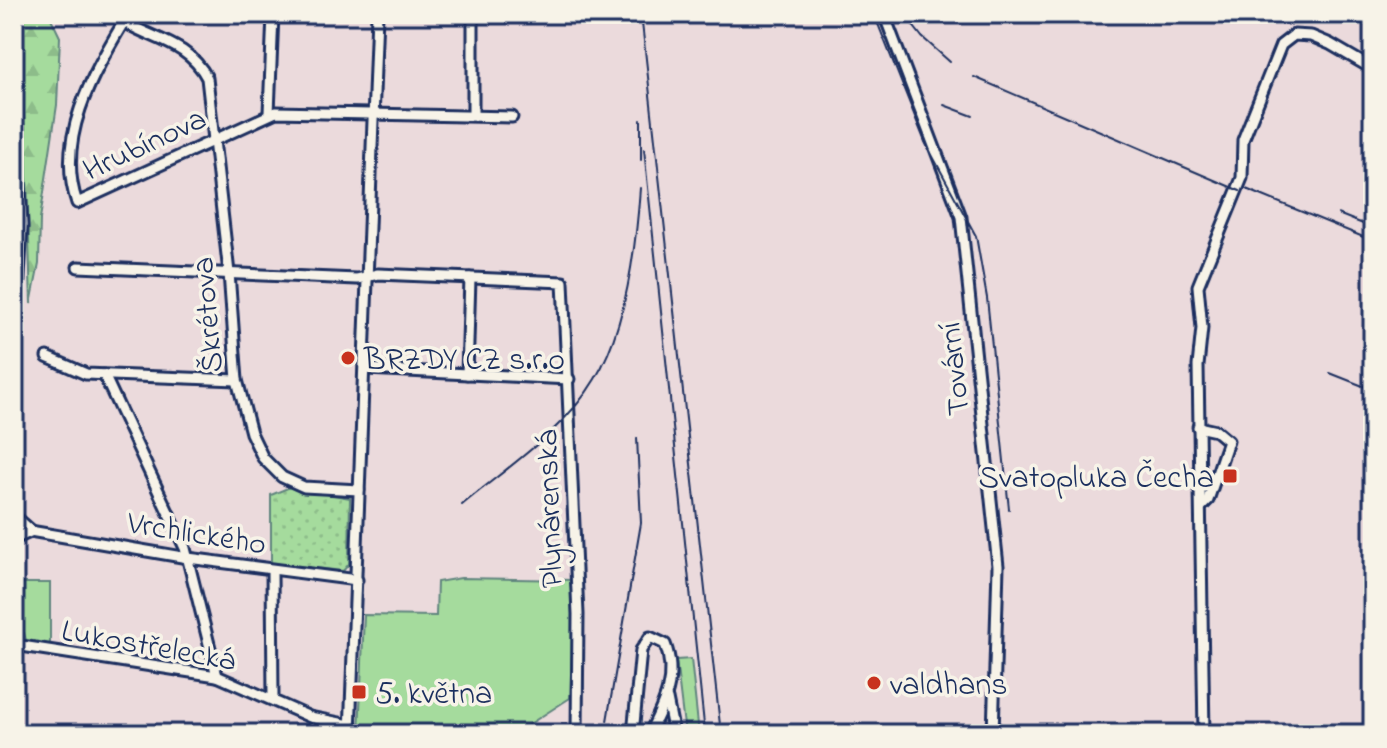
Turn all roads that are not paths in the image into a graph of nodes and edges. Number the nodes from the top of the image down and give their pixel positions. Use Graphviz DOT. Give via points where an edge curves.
graph roads {
  1 [pos="112,14"];
  2 [pos="273,14"];
  3 [pos="377,14"];
  4 [pos="473,14"];
  5 [pos="884,14"];
  6 [pos="123,23"];
  7 [pos="1373,69"];
  8 [pos="14,91"];
  9 [pos="269,113"];
  10 [pos="373,115"];
  11 [pos="473,115"];
  12 [pos="512,117"];
  13 [pos="215,140"];
  14 [pos="78,267"];
  15 [pos="229,273"];
  16 [pos="367,275"];
  17 [pos="470,278"];
  18 [pos="14,343"];
  19 [pos="47,357"];
  20 [pos="366,369"];
  21 [pos="467,374"];
  22 [pos="104,375"];
  23 [pos="569,379"];
  24 [pos="237,380"];
  25 [pos="1198,427"];
  26 [pos="359,490"];
  27 [pos="1201,507"];
  28 [pos="14,517"];
  29 [pos="30,531"];
  30 [pos="14,538"];
  31 [pos="188,558"];
  32 [pos="272,570"];
  33 [pos="357,580"];
  34 [pos="15,645"];
  35 [pos="217,676"];
  36 [pos="273,699"];
  37 [pos="667,699"];
  38 [pos="350,730"];
  39 [pos="14,731"];
  40 [pos="19,734"];
  41 [pos="577,734"];
  42 [pos="633,734"];
  43 [pos="649,734"];
  44 [pos="674,734"];
  45 [pos="993,734"];
  46 [pos="1204,734"];
  1 -- 6 [label="street"];
  2 -- 9 [label="street"];
  3 -- 10 [label="street"];
  4 -- 11 [label="street"];
  5 -- 45 [label="street, Tovární" via="961,217 998,566"];
  6 -- 13 [label="street, Škrétova" via="179,47 197,61 211,91"];
  6 -- 13 [label="street, Hrubínova" via="93,73 76,123 71,185 77,203"];
  7 -- 25 [label="street" via="1311,36 1294,35 1281,45 1243,140 1242,178 1198,286"];
  8 -- 18 [label="main road" via="21,226"];
  9 -- 10 [label="street, Hrubínova"];
  9 -- 13 [label="street, Hrubínova"];
  10 -- 11 [label="street, Hrubínova"];
  10 -- 16 [label="street"];
  11 -- 12 [label="street, Hrubínova"];
  13 -- 15 [label="street, Škrétova"];
  14 -- 15 [label="street"];
  15 -- 16 [label="street" via="357,279"];
  15 -- 24 [label="street, Škrétova"];
  16 -- 17 [label="street"];
  16 -- 20 [label="street"];
  17 -- 21 [label="street"];
  17 -- 23 [label="street, Plynárenská" via="563,282"];
  19 -- 22 [label="street" via="73,371"];
  20 -- 21 [label="street"];
  20 -- 26 [label="street"];
  21 -- 23 [label="street"];
  22 -- 24 [label="street"];
  22 -- 31 [label="street"];
  23 -- 41 [label="street, Plynárenská"];
  24 -- 26 [label="street, Škrétova" via="251,433 263,458 282,477 304,487"];
  25 -- 27 [label="street"];
  25 -- 27 [label="street" via="1226,435 1228,441"];
  26 -- 33 [label="street"];
  27 -- 46 [label="street"];
  28 -- 29 [label="main road"];
  29 -- 30 [label="main road"];
  29 -- 31 [label="street, Vrchlického"];
  31 -- 32 [label="street, Vrchlického"];
  31 -- 35 [label="street"];
  32 -- 33 [label="street, Vrchlického"];
  32 -- 36 [label="street, Lukostřelecká"];
  33 -- 38 [label="street"];
  34 -- 35 [label="street, Lukostřelecká"];
  35 -- 36 [label="street, Lukostřelecká"];
  36 -- 38 [label="street, Lukostřelecká"];
  37 -- 42 [label="street" via="667,649 662,640 650,637 641,650"];
  37 -- 43 [label="street"];
  37 -- 44 [label="street"];
  39 -- 40 [label="street"];
}
